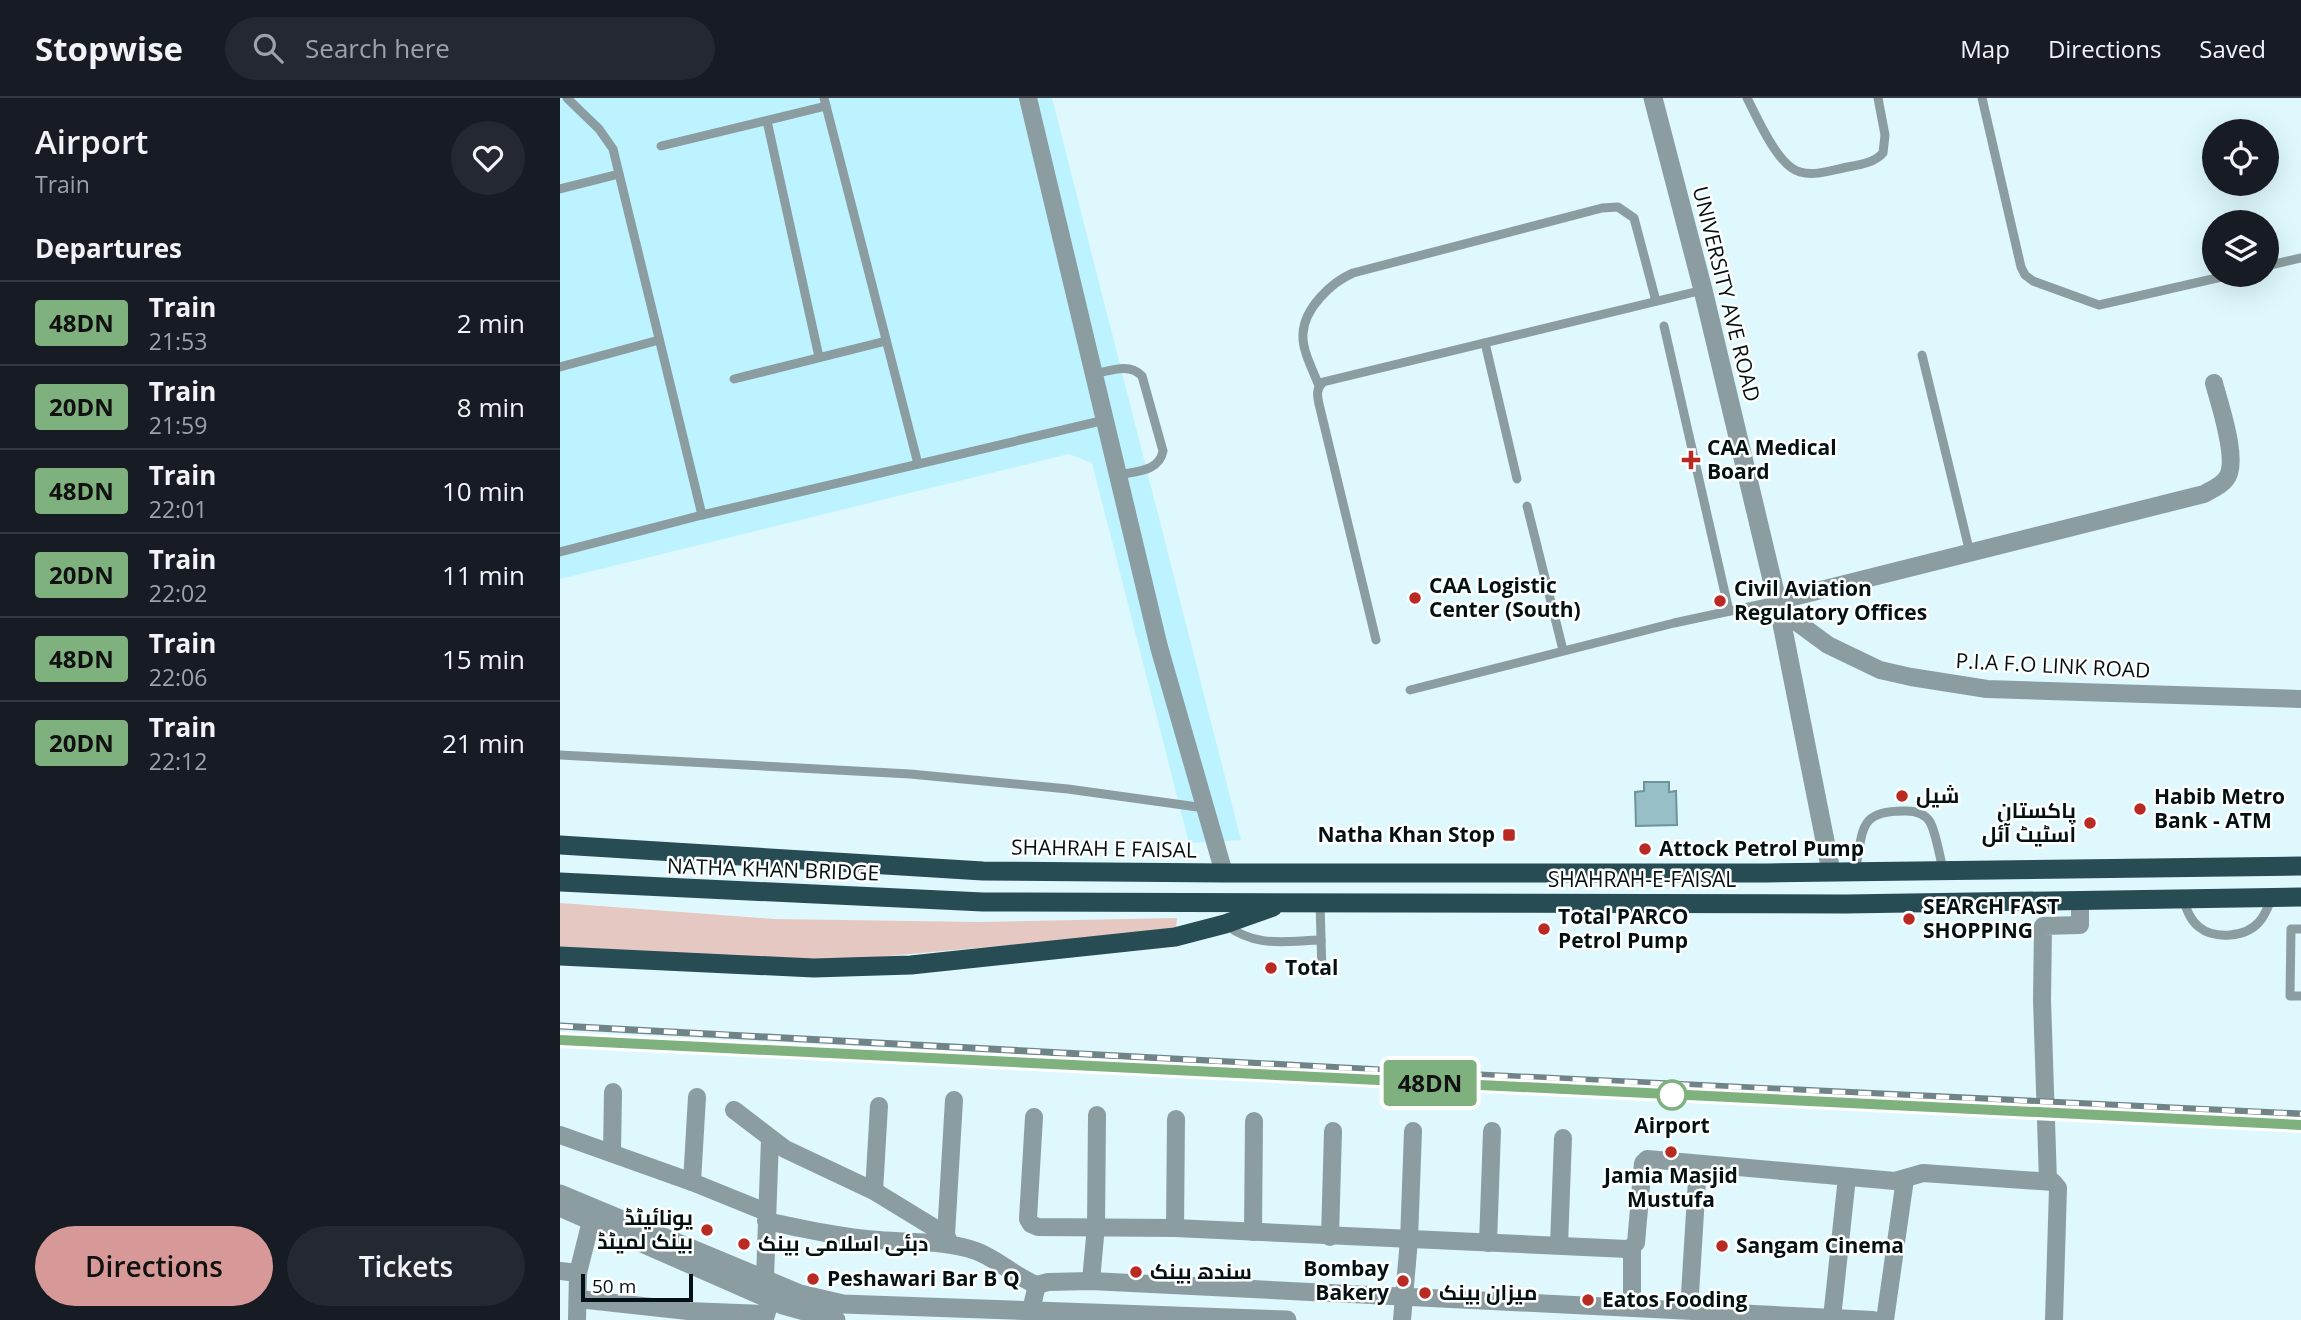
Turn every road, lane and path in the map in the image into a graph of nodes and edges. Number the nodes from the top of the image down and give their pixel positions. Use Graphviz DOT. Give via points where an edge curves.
graph roads {
  1 [pos="567,98"];
  2 [pos="1028,98"];
  3 [pos="1653,98"];
  4 [pos="1747,98"];
  5 [pos="1878,98"];
  6 [pos="1982,98"];
  7 [pos="825,102"];
  8 [pos="767,121"];
  9 [pos="661,146"];
  10 [pos="619,174"];
  11 [pos="560,189"];
  12 [pos="2301,258"];
  13 [pos="2279,263"];
  14 [pos="2202,281"];
  15 [pos="1703,290"];
  16 [pos="1656,301"];
  17 [pos="1664,326"];
  18 [pos="659,340"];
  19 [pos="886,341"];
  20 [pos="1485,343"];
  21 [pos="1922,355"];
  22 [pos="819,357"];
  23 [pos="560,368"];
  24 [pos="1094,374"];
  25 [pos="734,379"];
  26 [pos="2214,383"];
  27 [pos="1319,386"];
  28 [pos="1105,420"];
  29 [pos="918,464"];
  30 [pos="1118,475"];
  31 [pos="1517,479"];
  32 [pos="1527,506"];
  33 [pos="702,515"];
  34 [pos="560,552"];
  35 [pos="1970,553"];
  36 [pos="1778,605"];
  37 [pos="1729,611"];
  38 [pos="1376,640"];
  39 [pos="1563,650"];
  40 [pos="1410,690"];
  41 [pos="2301,699"];
  42 [pos="560,755"];
  43 [pos="1205,808"];
  44 [pos="560,845"];
  45 [pos="2301,866"];
  46 [pos="1943,870"];
  47 [pos="983,871"];
  48 [pos="1831,871"];
  49 [pos="1855,871"];
  50 [pos="1224,873"];
  51 [pos="560,883"];
  52 [pos="2301,897"];
  53 [pos="2272,898"];
  54 [pos="2183,899"];
  55 [pos="2080,901"];
  56 [pos="983,902"];
  57 [pos="1287,902"];
  58 [pos="1320,902"];
  59 [pos="1225,924"];
  60 [pos="2301,929"];
  61 [pos="1321,940"];
  62 [pos="560,956"];
  63 [pos="1322,973"];
  64 [pos="2301,996"];
  65 [pos="613,1092"];
  66 [pos="696,1097"];
  67 [pos="954,1100"];
  68 [pos="879,1106"];
  69 [pos="734,1110"];
  70 [pos="1097,1115"];
  71 [pos="1034,1117"];
  72 [pos="1176,1119"];
  73 [pos="1254,1121"];
  74 [pos="1333,1131"];
  75 [pos="1413,1131"];
  76 [pos="1492,1131"];
  77 [pos="560,1135"];
  78 [pos="1563,1138"];
  79 [pos="770,1139"];
  80 [pos="612,1153"];
  81 [pos="1698,1164"];
  82 [pos="1847,1177"];
  83 [pos="1905,1179"];
  84 [pos="2048,1181"];
  85 [pos="692,1182"];
  86 [pos="874,1191"];
  87 [pos="560,1194"];
  88 [pos="560,1207"];
  89 [pos="766,1217"];
  90 [pos="591,1221"];
  91 [pos="1096,1226"];
  92 [pos="1175,1228"];
  93 [pos="1253,1232"];
  94 [pos="1330,1237"];
  95 [pos="948,1240"];
  96 [pos="1409,1240"];
  97 [pos="1488,1243"];
  98 [pos="1559,1245"];
  99 [pos="1632,1247"];
  100 [pos="569,1272"];
  101 [pos="1091,1281"];
  102 [pos="1037,1285"];
  103 [pos="1404,1296"];
  104 [pos="578,1299"];
  105 [pos="774,1301"];
  106 [pos="1632,1307"];
  107 [pos="1031,1310"];
  108 [pos="1689,1310"];
  109 [pos="618,1312"];
  110 [pos="688,1316"];
  111 [pos="1740,1317"];
  112 [pos="1832,1318"];
  113 [pos="577,1320"];
  114 [pos="836,1320"];
  115 [pos="1287,1320"];
  116 [pos="1402,1320"];
  117 [pos="1873,1320"];
  118 [pos="1885,1320"];
  119 [pos="2054,1320"];
  1 -- 10 [label="lane" via="613,149"];
  2 -- 24 [label="street"];
  3 -- 15 [label="street, UNIVERSITY AVE ROAD"];
  4 -- 5 [label="lane" via="1783,160 1798,172 1817,174 1871,162 1884,153"];
  6 -- 14 [label="lane" via="2025,275 2099,305"];
  7 -- 8 [label="lane"];
  7 -- 19 [label="lane"];
  8 -- 9 [label="lane"];
  8 -- 22 [label="lane"];
  10 -- 11 [label="lane"];
  10 -- 18 [label="lane"];
  12 -- 13 [label="lane"];
  15 -- 16 [label="lane"];
  15 -- 36 [label="street, UNIVERSITY AVE ROAD"];
  16 -- 20 [label="lane"];
  16 -- 27 [label="lane" via="1634,218 1618,207 1602,208 1336,280 1324,291 1303,334"];
  17 -- 37 [label="lane"];
  18 -- 23 [label="lane"];
  18 -- 33 [label="lane"];
  19 -- 22 [label="lane"];
  19 -- 29 [label="lane"];
  20 -- 27 [label="lane"];
  20 -- 31 [label="lane"];
  21 -- 35 [label="lane"];
  22 -- 25 [label="lane"];
  24 -- 28 [label="street"];
  24 -- 30 [label="lane" via="1125,368 1138,371 1163,451 1151,468"];
  26 -- 35 [label="street" via="2231,455 2227,478 2215,489"];
  27 -- 38 [label="lane" via="1319,404"];
  28 -- 29 [label="lane"];
  28 -- 30 [label="street"];
  29 -- 33 [label="lane"];
  30 -- 43 [label="street" via="1159,647"];
  32 -- 39 [label="lane"];
  33 -- 34 [label="lane"];
  35 -- 36 [label="street"];
  36 -- 37 [label="lane"];
  36 -- 41 [label="street, P.I.A F.O LINK ROAD" via="1828,645 1880,670 1911,677 1987,689"];
  36 -- 48 [label="street, UNIVERSITY AVE ROAD"];
  37 -- 39 [label="lane"];
  39 -- 40 [label="lane"];
  42 -- 43 [label="lane" via="910,774"];
  43 -- 50 [label="street"];
  44 -- 47 [label="highway, NATHA KHAN BRIDGE"];
  45 -- 46 [label="highway, SHAHRAH-E-FAISAL"];
  46 -- 49 [label="highway, SHAHRAH-E-FAISAL"];
  46 -- 49 [label="lane" via="1930,822 1915,811 1886,810 1866,823"];
  47 -- 50 [label="highway, SHAHRAH E FAISAL"];
  48 -- 49 [label="highway, SHAHRAH-E-FAISAL"];
  48 -- 50 [label="highway, SHAHRAH-E-FAISAL"];
  51 -- 56 [label="highway, NATHA KHAN BRIDGE"];
  52 -- 53 [label="highway, SHAHRAH-E-FAISAL"];
  53 -- 54 [label="highway, SHAHRAH-E-FAISAL"];
  53 -- 54 [label="lane" via="2262,920 2252,929 2219,935 2201,929 2190,918"];
  54 -- 55 [label="highway, SHAHRAH-E-FAISAL"];
  55 -- 58 [label="highway, SHAHRAH-E-FAISAL"];
  55 -- 84 [label="street" via="2080,925 2043,926"];
  56 -- 57 [label="highway, SHAHRAH-E-FAISAL"];
  57 -- 58 [label="highway, SHAHRAH-E-FAISAL"];
  57 -- 59 [label="highway"];
  58 -- 61 [label="lane"];
  59 -- 61 [label="lane" via="1250,939"];
  59 -- 62 [label="highway" via="1175,937 911,965 814,968"];
  60 -- 64 [label="lane" via="2291,929 2290,996"];
  61 -- 63 [label="lane"];
  65 -- 80 [label="street"];
  66 -- 85 [label="street"];
  67 -- 95 [label="street"];
  68 -- 86 [label="street"];
  69 -- 79 [label="street"];
  70 -- 91 [label="street"];
  71 -- 91 [label="street" via="1028,1219 1038,1227"];
  72 -- 92 [label="street"];
  73 -- 93 [label="street"];
  74 -- 94 [label="street"];
  75 -- 96 [label="street"];
  76 -- 97 [label="street"];
  77 -- 80 [label="street"];
  78 -- 98 [label="street"];
  79 -- 86 [label="street"];
  79 -- 89 [label="street"];
  80 -- 85 [label="street"];
  81 -- 82 [label="street"];
  81 -- 99 [label="street" via="1647,1159 1643,1163"];
  81 -- 108 [label="street"];
  82 -- 83 [label="street"];
  82 -- 112 [label="street"];
  83 -- 84 [label="street" via="1923,1173"];
  83 -- 118 [label="street"];
  84 -- 119 [label="street" via="2058,1188"];
  85 -- 89 [label="street"];
  86 -- 95 [label="street"];
  87 -- 105 [label="street"];
  88 -- 90 [label="street"];
  89 -- 95 [label="street" via="849,1237"];
  89 -- 105 [label="street"];
  90 -- 100 [label="street"];
  90 -- 105 [label="street"];
  91 -- 92 [label="street"];
  91 -- 101 [label="street"];
  92 -- 93 [label="street"];
  93 -- 94 [label="street"];
  94 -- 96 [label="street"];
  95 -- 102 [label="street"];
  96 -- 97 [label="street"];
  96 -- 103 [label="street"];
  97 -- 98 [label="street"];
  98 -- 99 [label="street"];
  99 -- 106 [label="street"];
  100 -- 104 [label="street"];
  101 -- 102 [label="street"];
  101 -- 103 [label="street"];
  102 -- 107 [label="street"];
  103 -- 106 [label="street"];
  103 -- 116 [label="street"];
  104 -- 109 [label="street"];
  104 -- 113 [label="street"];
  105 -- 107 [label="street"];
  105 -- 110 [label="street"];
  105 -- 114 [label="street"];
  106 -- 108 [label="street"];
  107 -- 115 [label="street"];
  108 -- 111 [label="street"];
  109 -- 110 [label="street"];
  111 -- 112 [label="street"];
  112 -- 117 [label="street"];
}
